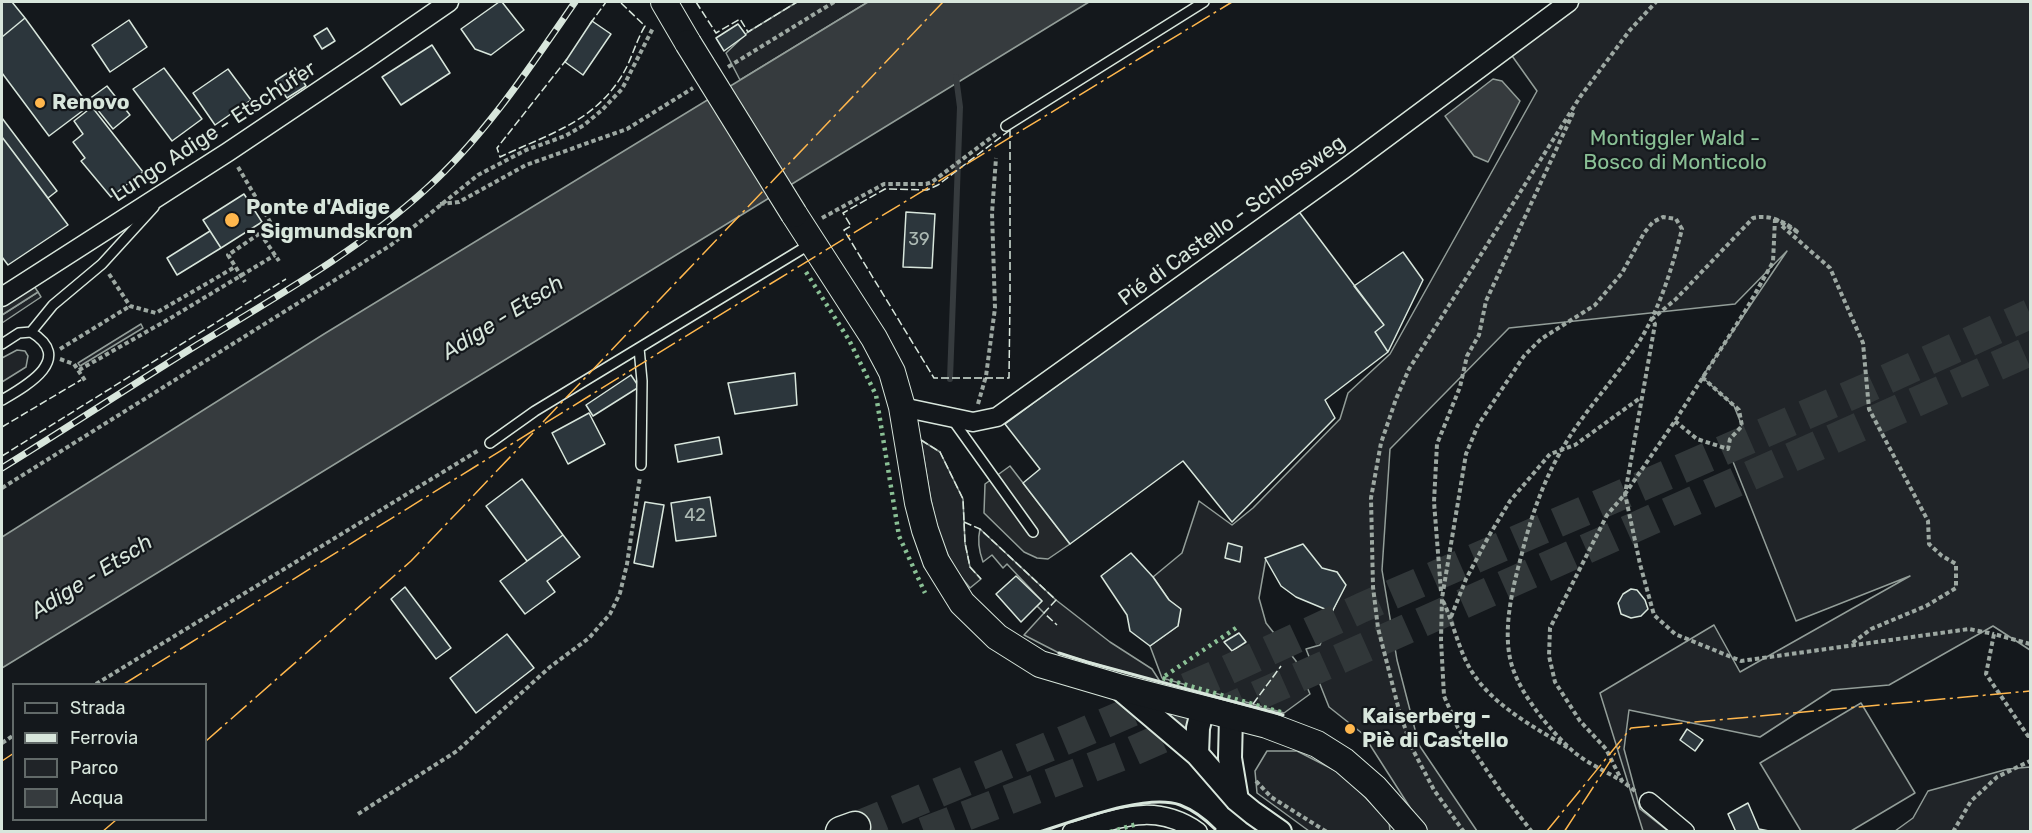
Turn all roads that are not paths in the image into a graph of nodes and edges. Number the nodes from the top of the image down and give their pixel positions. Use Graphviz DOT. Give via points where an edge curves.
graph roads {
  1 [pos="449,2"];
  2 [pos="1204,2"];
  3 [pos="1569,2"];
  4 [pos="666,5"];
  5 [pos="1006,126"];
  6 [pos="171,187"];
  7 [pos="808,226"];
  8 [pos="2,297"];
  9 [pos="31,332"];
  10 [pos="2,344"];
  11 [pos="639,348"];
  12 [pos="2,400"];
  13 [pos="902,407"];
  14 [pos="952,419"];
  15 [pos="490,443"];
  16 [pos="641,465"];
  17 [pos="1033,532"];
  18 [pos="1118,687"];
  19 [pos="1203,708"];
  20 [pos="1231,716"];
  21 [pos="1267,725"];
  22 [pos="1197,754"];
  23 [pos="1230,758"];
  24 [pos="1237,800"];
  25 [pos="1649,802"];
  26 [pos="1072,831"];
  27 [pos="1197,831"];
  28 [pos="1280,831"];
  29 [pos="1414,831"];
  30 [pos="1685,831"];
  1 -- 6 [label="street, Lungo Adige - Etschufer"];
  2 -- 5 [label="lane"];
  3 -- 14 [label="street, Pié di Castello - Schlossweg" via="1344,169 997,417 973,422"];
  4 -- 7 [label="main road, bridge"];
  6 -- 8 [label="street, Lungo Adige - Etschufer"];
  6 -- 9 [label="lane" via="102,264 53,305"];
  7 -- 11 [label="lane"];
  7 -- 13 [label="main road" via="874,338"];
  9 -- 10 [label="lane" via="19,333"];
  9 -- 12 [label="lane" via="41,340 48,355 47,364 31,383"];
  11 -- 15 [label="lane"];
  11 -- 16 [label="lane"];
  13 -- 14 [label="street, Pié di Castello - Schlossweg"];
  13 -- 18 [label="main road" via="925,530 936,561 962,603 997,637 1041,664"];
  14 -- 17 [label="lane"];
  18 -- 19 [label="main road"];
  18 -- 22 [label="street"];
  19 -- 20 [label="main road"];
  19 -- 22 [label="street"];
  20 -- 21 [label="main road"];
  20 -- 23 [label="street"];
  21 -- 23 [label="street"];
  21 -- 29 [label="main road" via="1317,744 1344,761 1376,788"];
  22 -- 24 [label="street"];
  23 -- 24 [label="street"];
  24 -- 28 [label="street"];
  25 -- 30 [label="street"];
  26 -- 27 [label="street" via="1137,813 1163,816"];
}
